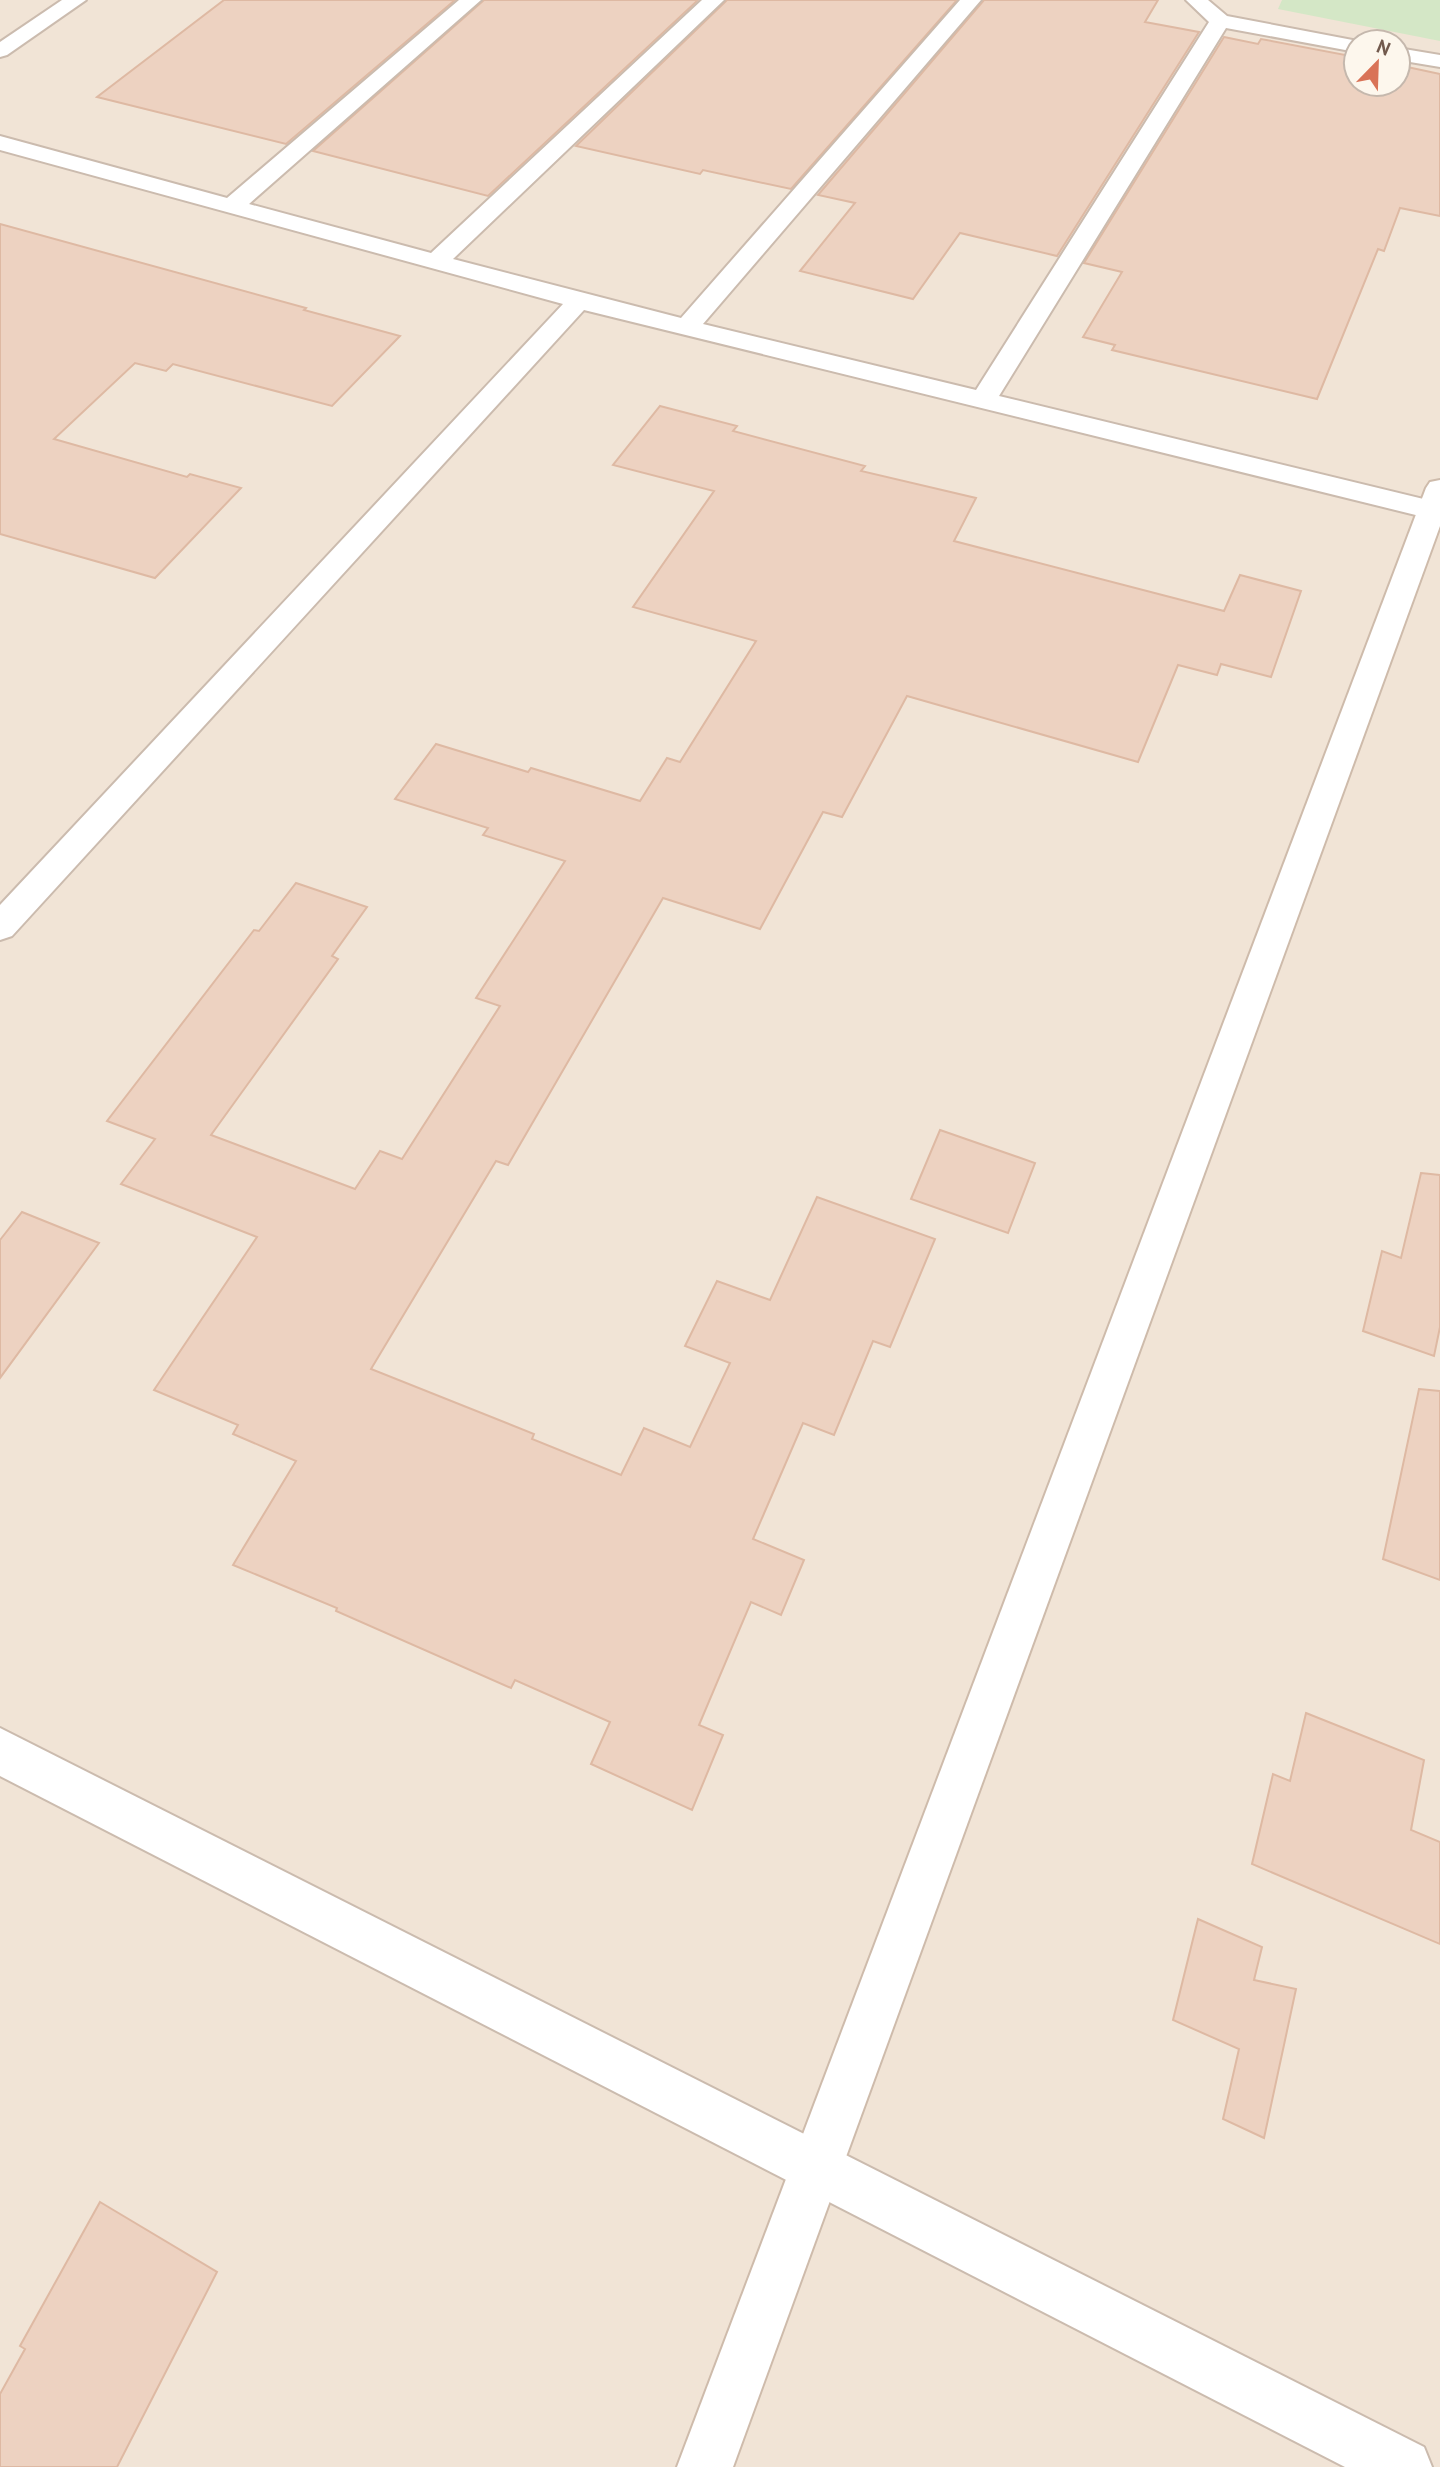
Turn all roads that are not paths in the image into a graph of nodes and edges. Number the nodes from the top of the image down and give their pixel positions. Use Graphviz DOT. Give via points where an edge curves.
graph roads {
  1 [pos="76,0"];
  2 [pos="471,0"];
  3 [pos="714,0"];
  4 [pos="971,0"];
  5 [pos="1196,0"];
  6 [pos="1220,21"];
  7 [pos="1342,43"];
  8 [pos="0,51"];
  9 [pos="1412,56"];
  10 [pos="1440,61"];
  11 [pos="0,143"];
  12 [pos="232,206"];
  13 [pos="437,261"];
  14 [pos="579,301"];
  15 [pos="687,327"];
  16 [pos="982,400"];
  17 [pos="1437,504"];
  18 [pos="0,927"];
  19 [pos="0,1751"];
  20 [pos="814,2168"];
  21 [pos="705,2467"];
  22 [pos="1404,2467"];
  1 -- 8 [label="street"];
  2 -- 12 [label="street"];
  3 -- 13 [label="street"];
  4 -- 15 [label="street"];
  5 -- 6 [label="street"];
  6 -- 7 [label="street"];
  6 -- 16 [label="street"];
  9 -- 10 [label="street"];
  11 -- 12 [label="street"];
  12 -- 13 [label="street"];
  13 -- 14 [label="street"];
  14 -- 15 [label="street"];
  14 -- 18 [label="street"];
  15 -- 16 [label="street"];
  16 -- 17 [label="street"];
  17 -- 20 [label="street"];
  19 -- 20 [label="street"];
  20 -- 21 [label="street"];
  20 -- 22 [label="street"];
}
